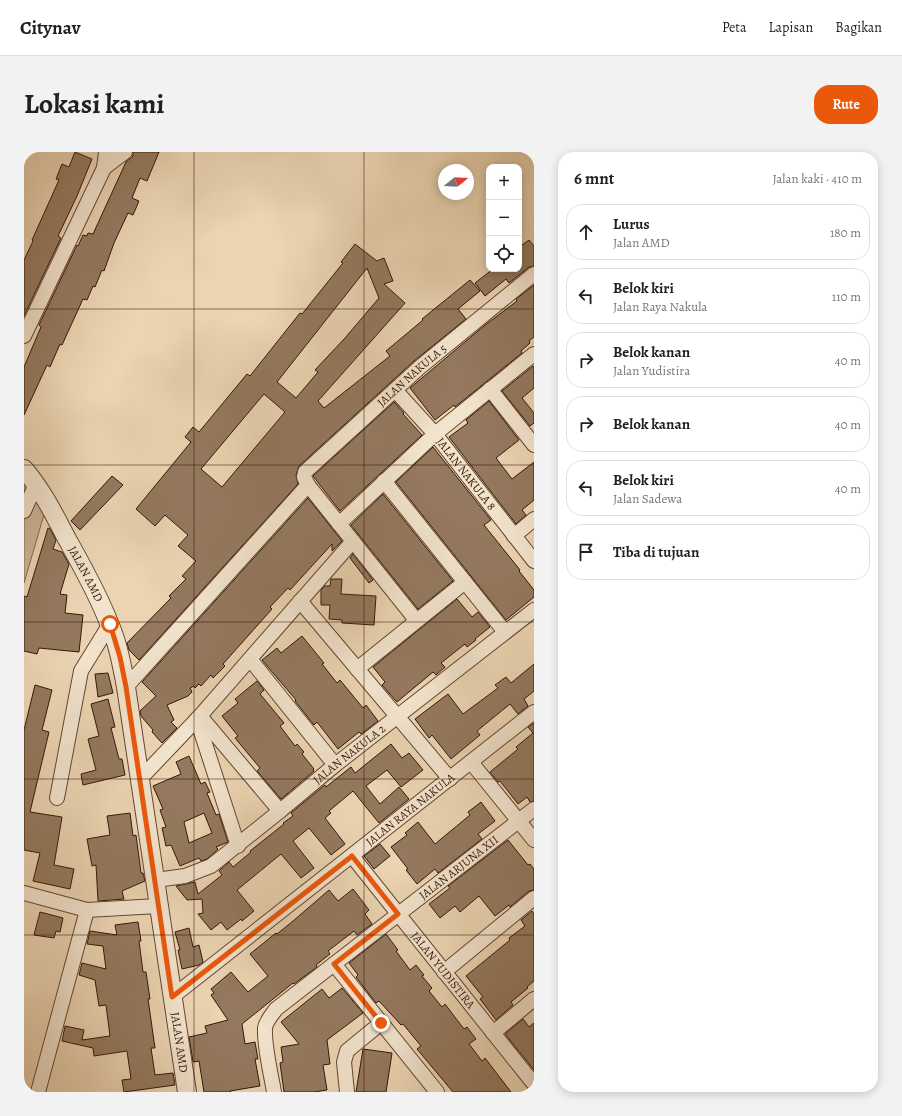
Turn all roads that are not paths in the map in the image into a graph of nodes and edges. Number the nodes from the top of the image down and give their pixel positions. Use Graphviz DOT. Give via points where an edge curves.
graph roads {
  1 [pos="106,152"];
  2 [pos="125,152"];
  3 [pos="104,168"];
  4 [pos="534,274"];
  5 [pos="24,336"];
  6 [pos="534,354"];
  7 [pos="490,389"];
  8 [pos="395,390"];
  9 [pos="435,434"];
  10 [pos="534,445"];
  11 [pos="24,469"];
  12 [pos="384,481"];
  13 [pos="36,484"];
  14 [pos="308,485"];
  15 [pos="24,511"];
  16 [pos="534,519"];
  17 [pos="340,524"];
  18 [pos="514,536"];
  19 [pos="353,541"];
  20 [pos="534,561"];
  21 [pos="465,582"];
  22 [pos="300,601"];
  23 [pos="534,610"];
  24 [pos="416,620"];
  25 [pos="110,624"];
  26 [pos="505,632"];
  27 [pos="250,659"];
  28 [pos="357,669"];
  29 [pos="126,687"];
  30 [pos="534,712"];
  31 [pos="398,715"];
  32 [pos="198,718"];
  33 [pos="471,762"];
  34 [pos="335,765"];
  35 [pos="450,778"];
  36 [pos="140,780"];
  37 [pos="57,798"];
  38 [pos="534,809"];
  39 [pos="280,812"];
  40 [pos="520,821"];
  41 [pos="534,840"];
  42 [pos="238,846"];
  43 [pos="352,856"];
  44 [pos="156,880"];
  45 [pos="24,893"];
  46 [pos="534,898"];
  47 [pos="158,906"];
  48 [pos="87,910"];
  49 [pos="398,914"];
  50 [pos="334,964"];
  51 [pos="444,972"];
  52 [pos="172,997"];
  53 [pos="534,999"];
  54 [pos="381,1023"];
  55 [pos="493,1033"];
  56 [pos="534,1084"];
  57 [pos="38,1092"];
  58 [pos="187,1092"];
  59 [pos="274,1092"];
  60 [pos="347,1092"];
  61 [pos="436,1092"];
  1 -- 3 [label="street"];
  2 -- 3 [label="street"];
  3 -- 5 [label="street"];
  4 -- 8 [label="street, JALAN NAKULA 5" via="420,366"];
  6 -- 7 [label="street"];
  7 -- 9 [label="street"];
  7 -- 10 [label="street"];
  8 -- 9 [label="street, JALAN NAKULA 8"];
  8 -- 14 [label="street, JALAN NAKULA 5" via="305,472 304,477"];
  9 -- 12 [label="street"];
  9 -- 18 [label="street, JALAN NAKULA 8"];
  11 -- 13 [label="street, JALAN AMD"];
  12 -- 17 [label="street"];
  12 -- 21 [label="street"];
  13 -- 15 [label="street"];
  13 -- 25 [label="street, JALAN AMD" via="89,578"];
  14 -- 17 [label="street"];
  14 -- 29 [label="street"];
  16 -- 18 [label="street"];
  17 -- 19 [label="street"];
  18 -- 20 [label="street, JALAN NAKULA 8"];
  19 -- 22 [label="street"];
  19 -- 24 [label="street"];
  21 -- 24 [label="street"];
  21 -- 26 [label="street"];
  22 -- 27 [label="street"];
  22 -- 28 [label="street"];
  23 -- 26 [label="street, JALAN NAKULA 2"];
  24 -- 28 [label="street"];
  25 -- 29 [label="street, JALAN AMD"];
  25 -- 37 [label="street" via="81,671"];
  26 -- 31 [label="street, JALAN NAKULA 2"];
  27 -- 32 [label="street"];
  27 -- 34 [label="street"];
  28 -- 31 [label="street"];
  29 -- 36 [label="street, JALAN AMD"];
  30 -- 33 [label="street, JALAN RAYA NAKULA"];
  31 -- 34 [label="street, JALAN NAKULA 2"];
  31 -- 35 [label="street"];
  32 -- 36 [label="street"];
  32 -- 39 [label="street"];
  32 -- 42 [label="street"];
  33 -- 35 [label="street, JALAN RAYA NAKULA"];
  33 -- 40 [label="street"];
  34 -- 39 [label="street, JALAN NAKULA 2"];
  35 -- 43 [label="street, JALAN RAYA NAKULA"];
  36 -- 44 [label="street, JALAN AMD"];
  38 -- 40 [label="street, JALAN ARJUNA XII"];
  39 -- 42 [label="street, JALAN NAKULA 2"];
  40 -- 41 [label="street"];
  40 -- 49 [label="street, JALAN ARJUNA XII"];
  42 -- 44 [label="street, JALAN NAKULA 2" via="200,871"];
  43 -- 49 [label="street, JALAN YUDISTIRA"];
  43 -- 52 [label="street, JALAN RAYA NAKULA"];
  44 -- 47 [label="street, JALAN AMD"];
  45 -- 48 [label="street"];
  46 -- 51 [label="street"];
  47 -- 48 [label="street"];
  47 -- 52 [label="street, JALAN AMD"];
  48 -- 57 [label="street"];
  49 -- 50 [label="street, JALAN ARJUNA XII"];
  49 -- 51 [label="street, JALAN YUDISTIRA"];
  50 -- 54 [label="street"];
  50 -- 59 [label="street, JALAN ARJUNA XII" via="276,1009 269,1018 265,1027"];
  51 -- 55 [label="street, JALAN YUDISTIRA"];
  52 -- 58 [label="street, JALAN AMD"];
  53 -- 55 [label="street"];
  54 -- 60 [label="street" via="347,1051 344,1062"];
  54 -- 61 [label="street"];
  55 -- 56 [label="street, JALAN YUDISTIRA"];
}
